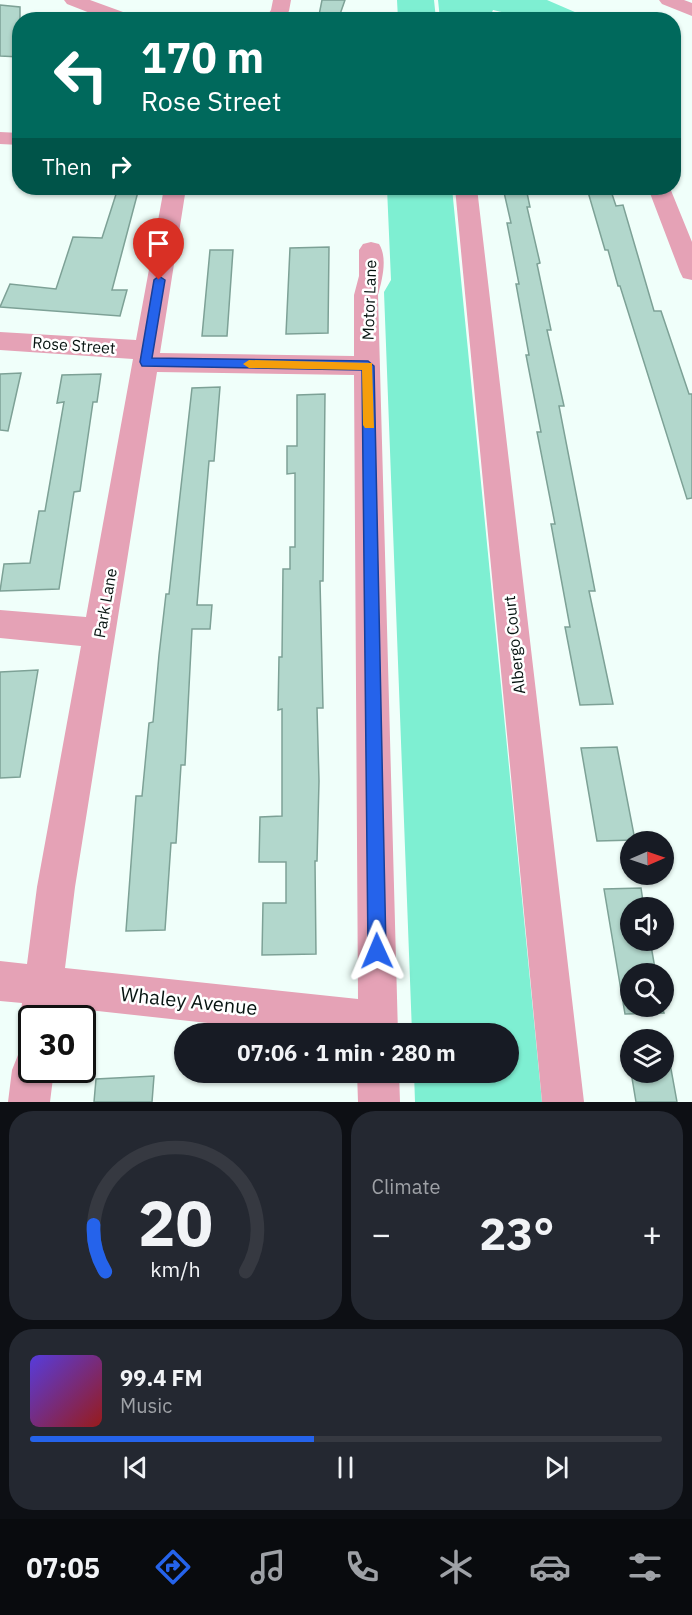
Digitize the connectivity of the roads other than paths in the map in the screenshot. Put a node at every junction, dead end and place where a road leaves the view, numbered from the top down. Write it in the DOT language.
graph roads {
  1 [pos="73,0"];
  2 [pos="668,0"];
  3 [pos="692,10"];
  4 [pos="105,12"];
  5 [pos="174,195"];
  6 [pos="467,195"];
  7 [pos="662,195"];
  8 [pos="370,250"];
  9 [pos="690,261"];
  10 [pos="0,341"];
  11 [pos="147,356"];
  12 [pos="368,366"];
  13 [pos="0,624"];
  14 [pos="100,633"];
  15 [pos="0,981"];
  16 [pos="42,1002"];
  17 [pos="324,1023"];
  18 [pos="378,1023"];
  19 [pos="31,1083"];
  20 [pos="378,1083"];
  21 [pos="29,1102"];
  22 [pos="379,1102"];
  23 [pos="562,1102"];
  1 -- 4 [label="street"];
  2 -- 3 [label="street"];
  5 -- 11 [label="street, Park Lane"];
  6 -- 23 [label="street, Albergo Court"];
  7 -- 9 [label="street"];
  8 -- 12 [label="street, Motor Lane"];
  10 -- 11 [label="street, Rose Street"];
  11 -- 12 [label="street, Rose Street"];
  11 -- 14 [label="street, Park Lane"];
  12 -- 18 [label="street, Motor Lane"];
  13 -- 14 [label="street"];
  14 -- 16 [label="street, Park Lane"];
  15 -- 16 [label="street, Whaley Avenue"];
  16 -- 17 [label="street, Whaley Avenue"];
  19 -- 21 [label="street"];
  20 -- 22 [label="street"];
}
